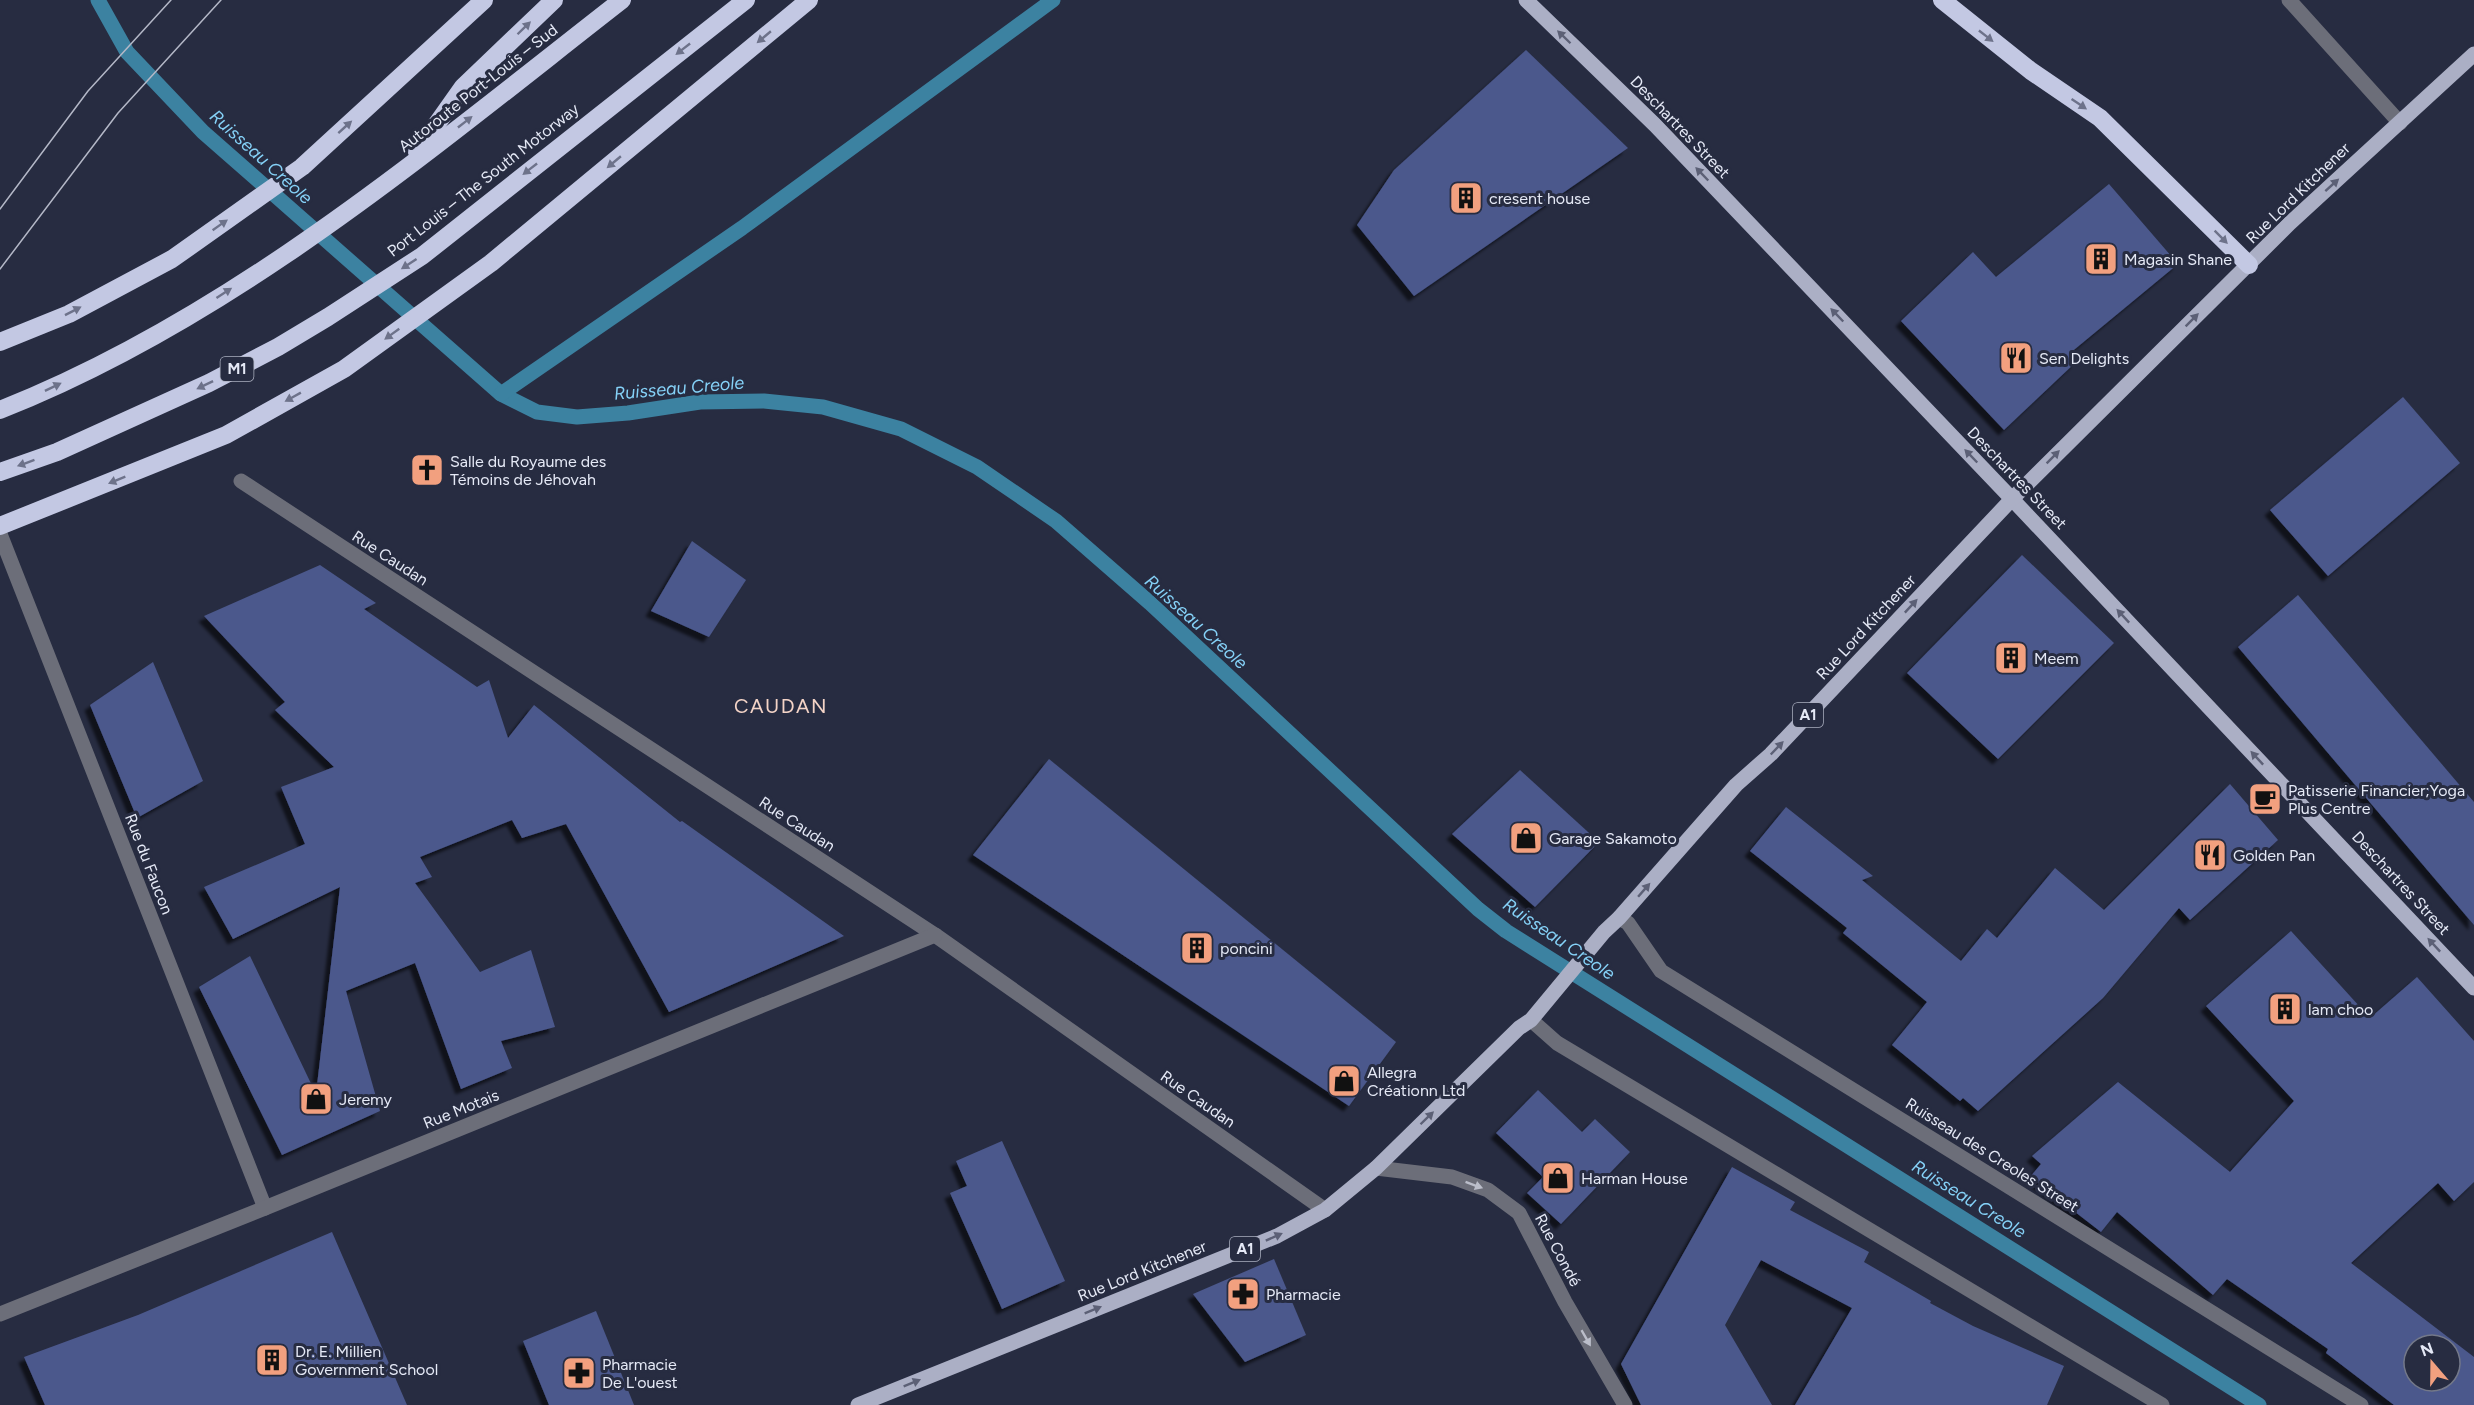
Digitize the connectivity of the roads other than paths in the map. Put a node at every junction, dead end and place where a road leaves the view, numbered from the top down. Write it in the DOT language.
graph roads {
  1 [pos="484,0"];
  2 [pos="554,0"];
  3 [pos="622,0"];
  4 [pos="746,0"];
  5 [pos="809,0"];
  6 [pos="1527,0"];
  7 [pos="1942,0"];
  8 [pos="2289,0"];
  9 [pos="2474,54"];
  10 [pos="2400,123"];
  11 [pos="405,169"];
  12 [pos="2249,265"];
  13 [pos="0,342"];
  14 [pos="0,410"];
  15 [pos="0,472"];
  16 [pos="241,481"];
  17 [pos="2012,499"];
  18 [pos="0,526"];
  19 [pos="0,534"];
  20 [pos="1619,918"];
  21 [pos="935,936"];
  22 [pos="2474,988"];
  23 [pos="1531,1020"];
  24 [pos="1376,1168"];
  25 [pos="265,1208"];
  26 [pos="1325,1210"];
  27 [pos="0,1314"];
  28 [pos="858,1405"];
  29 [pos="1625,1405"];
  30 [pos="2162,1405"];
  31 [pos="2361,1405"];
  13 -- 1 [label="highway, one-way"];
  11 -- 2 [label="highway, one-way"];
  11 -- 3 [label="highway, Autoroute Port-Louis – Sud, one-way"];
  4 -- 15 [label="highway, Port Louis – The South Motorway / M1, one-way"];
  5 -- 18 [label="highway, one-way"];
  17 -- 6 [label="main road, Deschartres Street, one-way"];
  7 -- 12 [label="highway, one-way"];
  8 -- 10 [label="street"];
  9 -- 10 [label="main road, Rue Lord Kitchener / A1"];
  12 -- 10 [label="main road, Rue Lord Kitchener / A1, one-way"];
  14 -- 11 [label="highway, Autoroute Port-Louis – Sud, one-way"];
  17 -- 12 [label="main road, Rue Lord Kitchener / A1, one-way"];
  16 -- 21 [label="street, Rue Caudan"];
  20 -- 17 [label="main road, Rue Lord Kitchener / A1, one-way"];
  22 -- 17 [label="main road, Deschartres Street, one-way"];
  19 -- 25 [label="street, Rue du Faucon"];
  20 -- 23 [label="main road, Rue Lord Kitchener / A1"];
  20 -- 31 [label="street, Ruisseau des Creoles Street"];
  21 -- 25 [label="street, Rue Motais"];
  21 -- 26 [label="street, Rue Caudan"];
  24 -- 23 [label="main road, Rue Lord Kitchener / A1, one-way"];
  23 -- 30 [label="street"];
  24 -- 26 [label="main road, Rue Lord Kitchener / A1"];
  24 -- 29 [label="street, Rue Condé, one-way"];
  25 -- 27 [label="street, Rue Motais"];
  28 -- 26 [label="main road, Rue Lord Kitchener / A1, one-way"];
}
